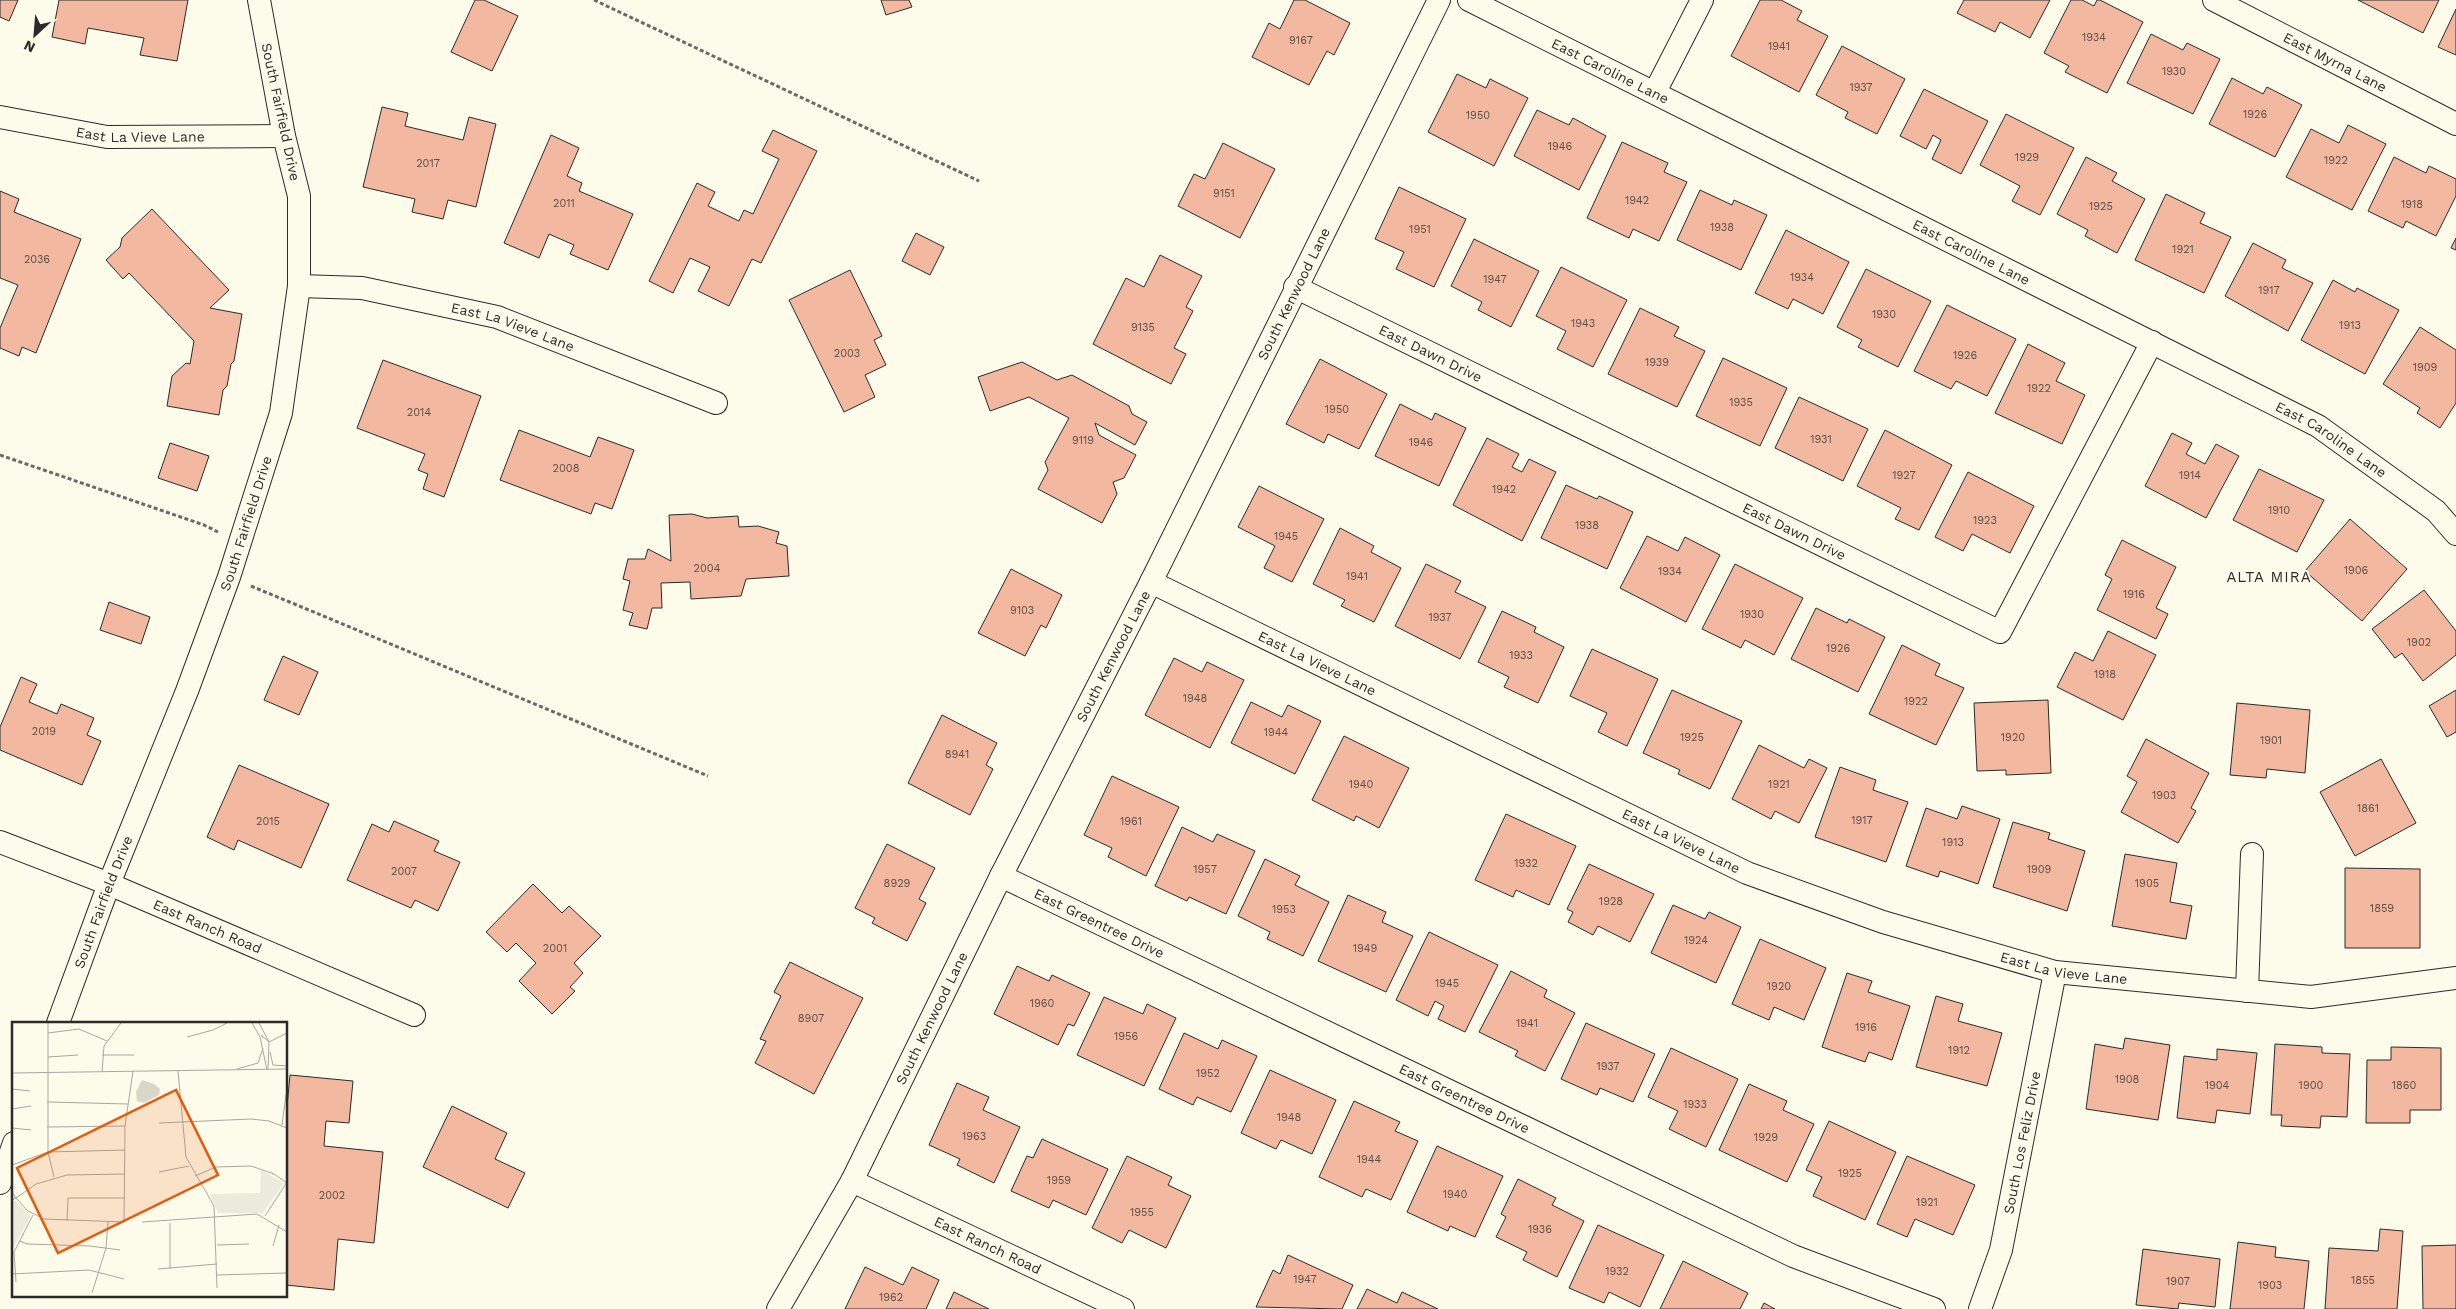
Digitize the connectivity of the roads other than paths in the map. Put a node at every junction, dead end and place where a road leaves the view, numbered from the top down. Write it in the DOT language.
graph roads {
  1 [pos="259,0"];
  2 [pos="1439,0"];
  3 [pos="1469,0"];
  4 [pos="1702,0"];
  5 [pos="2214,0"];
  6 [pos="1655,92"];
  7 [pos="0,117"];
  8 [pos="2456,124"];
  9 [pos="284,136"];
  10 [pos="299,286"];
  11 [pos="1295,287"];
  12 [pos="2152,342"];
  13 [pos="716,404"];
  14 [pos="2456,534"];
  15 [pos="1151,582"];
  16 [pos="0,842"];
  17 [pos="2252,854"];
  18 [pos="1001,876"];
  19 [pos="109,884"];
  20 [pos="2055,972"];
  21 [pos="2456,978"];
  22 [pos="2248,991"];
  23 [pos="414,1015"];
  24 [pos="58,1022"];
  25 [pos="12,1149"];
  26 [pos="852,1181"];
  27 [pos="0,1184"];
  28 [pos="778,1309"];
  29 [pos="1123,1309"];
  30 [pos="1934,1309"];
  31 [pos="1980,1309"];
  1 -- 9 [label="street, South Fairfield Drive"];
  2 -- 11 [label="street, South Kenwood Lane"];
  3 -- 6 [label="street, East Caroline Lane"];
  4 -- 6 [label="street"];
  5 -- 8 [label="street, East Myrna Lane"];
  6 -- 12 [label="street, East Caroline Lane"];
  7 -- 9 [label="street, East La Vieve Lane"];
  9 -- 10 [label="street, South Fairfield Drive"];
  10 -- 13 [label="street, East La Vieve Lane"];
  10 -- 19 [label="street, South Fairfield Drive"];
  11 -- 12 [label="street, East Dawn Drive"];
  11 -- 15 [label="street, South Kenwood Lane"];
  12 -- 14 [label="street, East Caroline Lane"];
  15 -- 18 [label="street, South Kenwood Lane"];
  15 -- 20 [label="street, East La Vieve Lane"];
  16 -- 19 [label="street, East Ranch Road"];
  17 -- 22 [label="street"];
  18 -- 26 [label="street, South Kenwood Lane"];
  18 -- 30 [label="street, East Greentree Drive"];
  19 -- 23 [label="street, East Ranch Road"];
  19 -- 24 [label="street, South Fairfield Drive"];
  20 -- 22 [label="street, East La Vieve Lane"];
  20 -- 31 [label="street, South Los Feliz Drive"];
  21 -- 22 [label="street, East La Vieve Lane"];
  25 -- 27 [label="street"];
  26 -- 28 [label="street, South Kenwood Lane"];
  26 -- 29 [label="street, East Ranch Road"];
}
